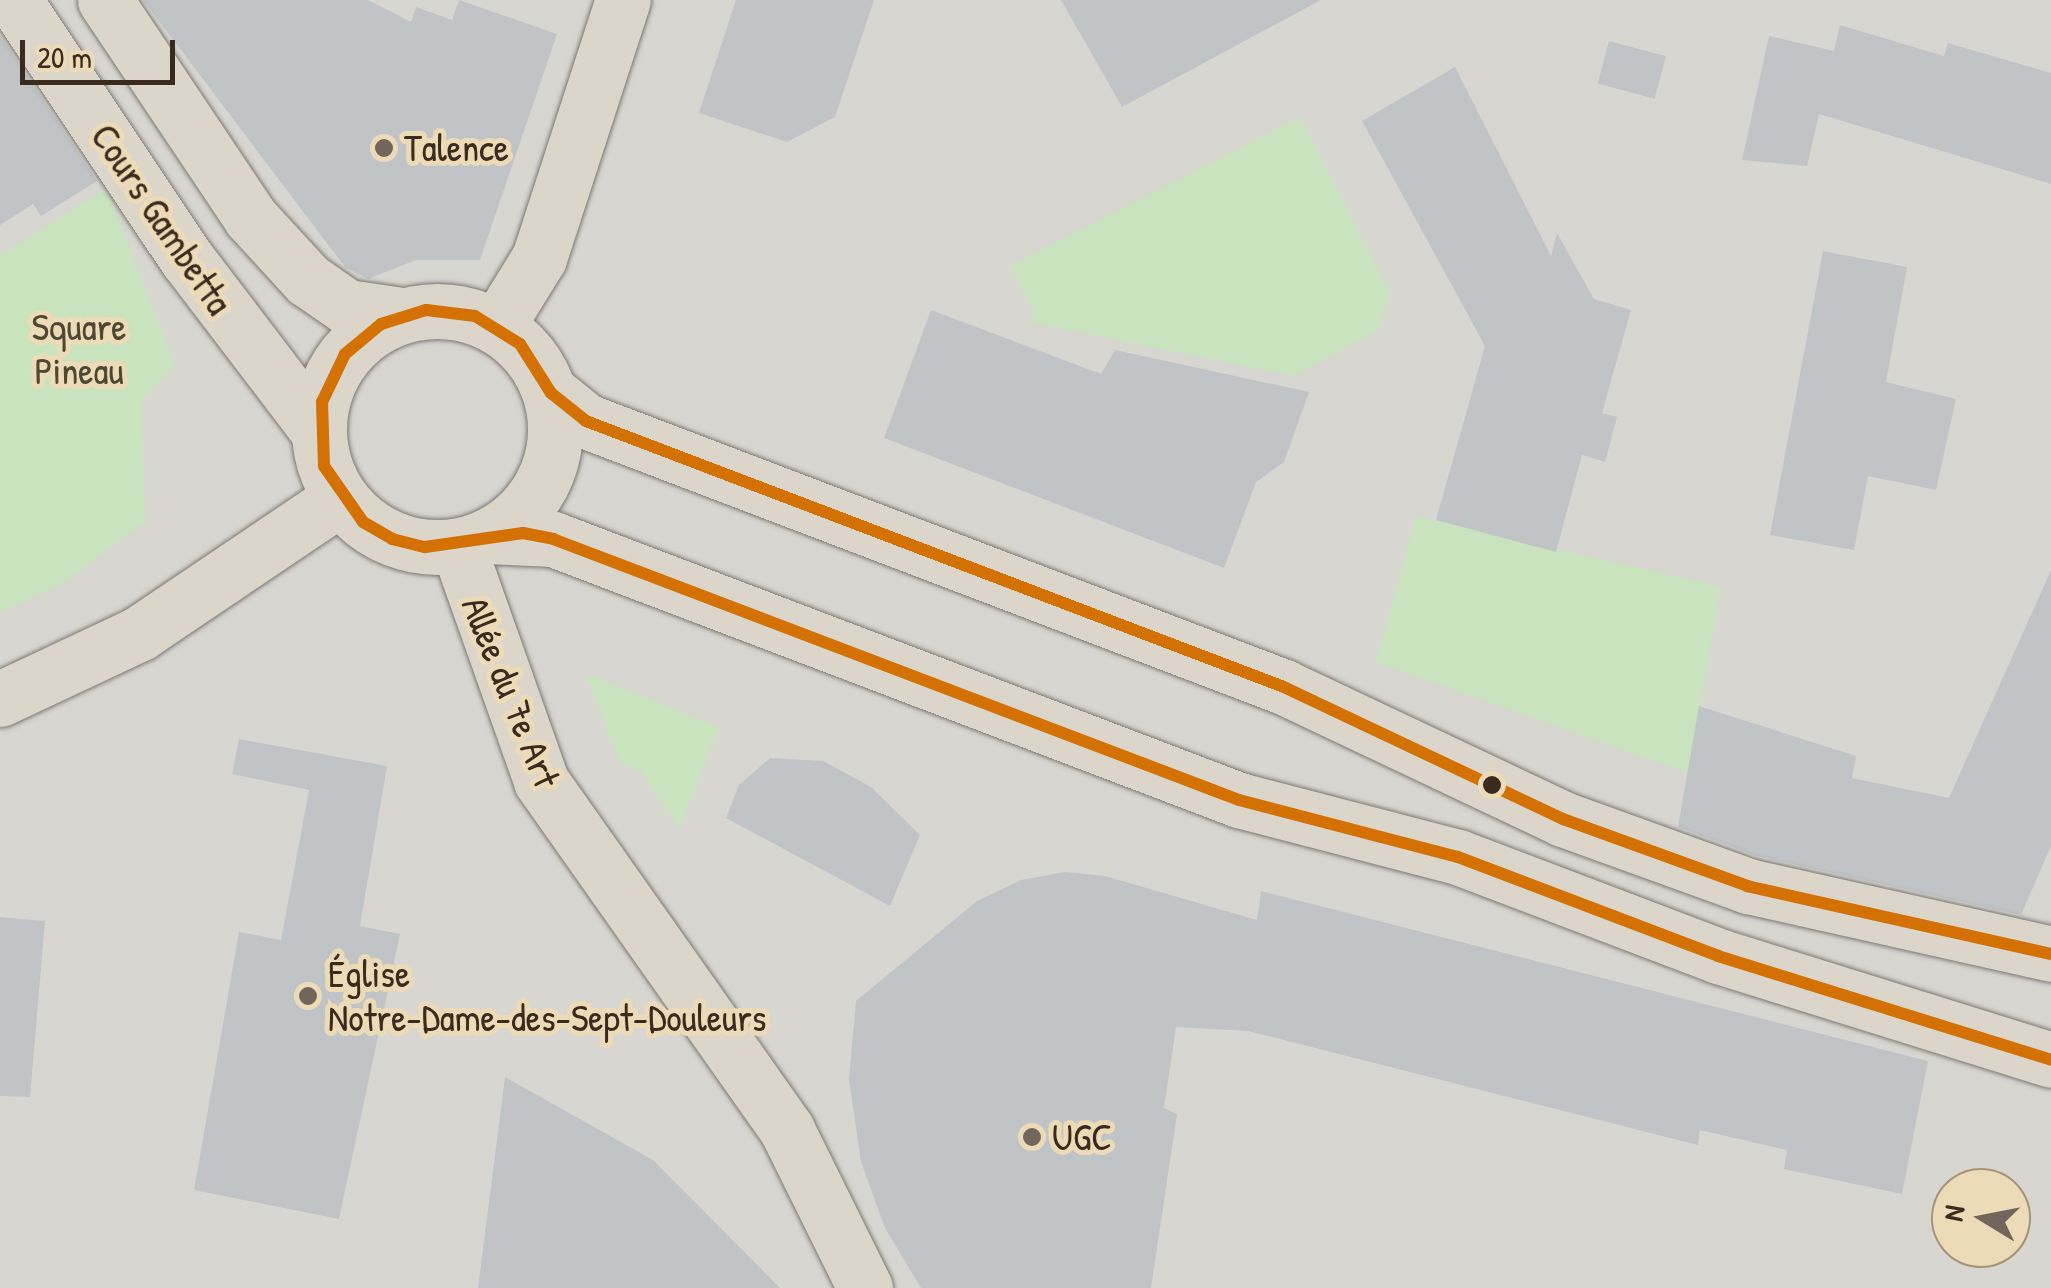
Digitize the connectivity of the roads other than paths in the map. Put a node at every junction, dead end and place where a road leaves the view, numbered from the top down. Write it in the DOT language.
graph roads {
  1 [pos="14,0"];
  2 [pos="105,0"];
  3 [pos="624,0"];
  4 [pos="401,315"];
  5 [pos="497,326"];
  6 [pos="550,393"];
  7 [pos="318,431"];
  8 [pos="340,498"];
  9 [pos="473,541"];
  10 [pos="0,700"];
  11 [pos="2051,954"];
  12 [pos="2051,1060"];
  13 [pos="866,1288"];
  1 -- 7 [label="main road, Cours Gambetta"];
  2 -- 4 [label="main road, Cours Gambetta"];
  3 -- 5 [label="main road"];
  4 -- 5 [label="main road"];
  4 -- 7 [label="main road"];
  5 -- 6 [label="main road"];
  6 -- 9 [label="main road"];
  6 -- 11 [label="main road"];
  7 -- 8 [label="main road"];
  8 -- 9 [label="main road"];
  8 -- 10 [label="main road"];
  9 -- 12 [label="main road"];
  9 -- 13 [label="main road, Allée du 7e Art"];
}
